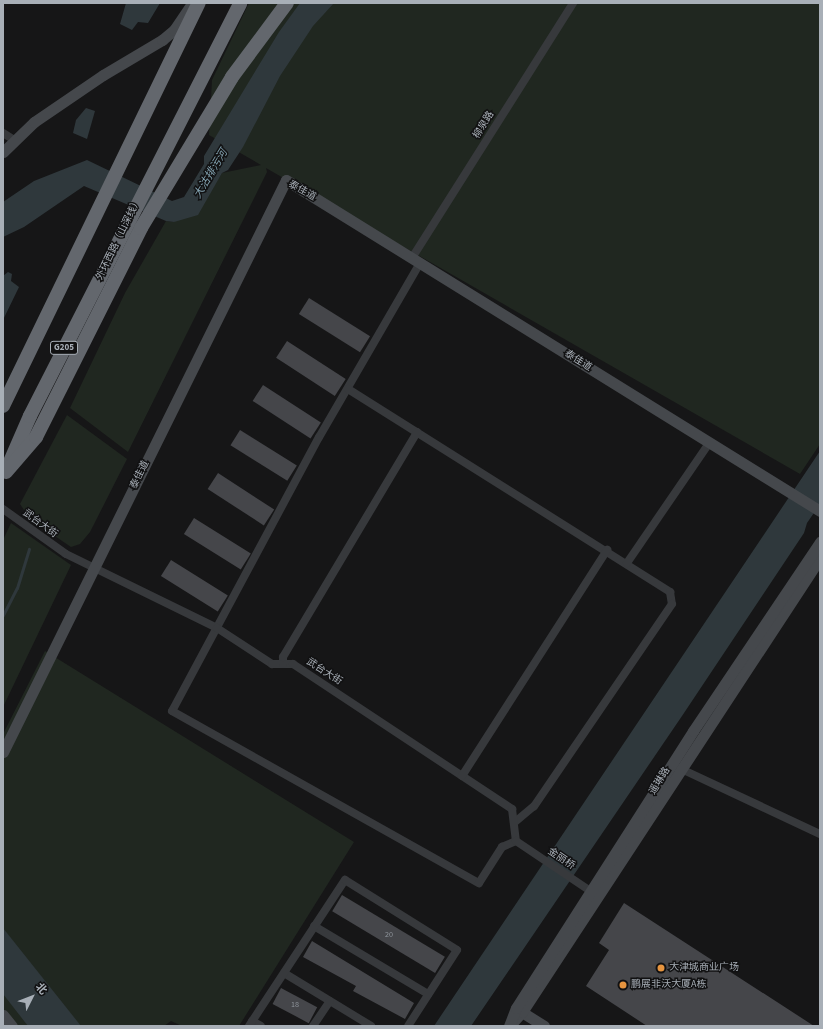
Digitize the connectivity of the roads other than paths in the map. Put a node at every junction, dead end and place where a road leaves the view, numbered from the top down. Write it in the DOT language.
graph roads {
  1 [pos="192,3"];
  2 [pos="199,3"];
  3 [pos="240,3"];
  4 [pos="287,3"];
  5 [pos="573,3"];
  6 [pos="3,133"];
  7 [pos="14,140"];
  8 [pos="3,152"];
  9 [pos="416,260"];
  10 [pos="348,389"];
  11 [pos="3,406"];
  12 [pos="417,432"];
  13 [pos="710,442"];
  14 [pos="5,475"];
  15 [pos="3,509"];
  16 [pos="820,511"];
  17 [pos="820,542"];
  18 [pos="607,550"];
  19 [pos="820,558"];
  20 [pos="627,563"];
  21 [pos="94,568"];
  22 [pos="217,628"];
  23 [pos="283,664"];
  24 [pos="3,752"];
  25 [pos="676,766"];
  26 [pos="462,776"];
  27 [pos="514,823"];
  28 [pos="820,834"];
  29 [pos="516,841"];
  30 [pos="594,893"];
  31 [pos="314,926"];
  32 [pos="284,973"];
  33 [pos="428,994"];
  34 [pos="330,1001"];
  35 [pos="519,1010"];
  36 [pos="3,1015"];
  37 [pos="250,1023"];
  38 [pos="12,1026"];
  39 [pos="261,1026"];
  40 [pos="313,1026"];
  41 [pos="371,1026"];
  42 [pos="408,1026"];
  43 [pos="509,1026"];
  44 [pos="544,1026"];
  1 -- 7 [label="street"];
  2 -- 11 [label="highway, G205"];
  3 -- 14 [label="highway, 外环西路（山深线） / G205"];
  4 -- 14 [label="highway"];
  5 -- 9 [label="street, 柳泉路"];
  6 -- 7 [label="street"];
  7 -- 8 [label="street"];
  9 -- 10 [label="street, 柳泉路"];
  9 -- 13 [label="street, 泰佳道"];
  9 -- 21 [label="street, 泰佳道"];
  10 -- 12 [label="street"];
  10 -- 22 [label="street, 柳泉路"];
  12 -- 18 [label="street"];
  12 -- 23 [label="street"];
  13 -- 16 [label="street, 泰佳道"];
  13 -- 20 [label="street"];
  15 -- 21 [label="street, 武台大街"];
  17 -- 25 [label="street, 遥琳路"];
  18 -- 20 [label="street"];
  18 -- 26 [label="street"];
  19 -- 25 [label="street, 遥琳路"];
  20 -- 27 [label="street"];
  21 -- 22 [label="street, 武台大街"];
  21 -- 24 [label="street, 泰佳道"];
  22 -- 23 [label="street, 武台大街"];
  22 -- 29 [label="street, 柳泉路"];
  23 -- 26 [label="street, 武台大街"];
  25 -- 28 [label="street"];
  25 -- 30 [label="street, 遥琳路"];
  26 -- 27 [label="street, 武台大街"];
  27 -- 29 [label="street, 武台大街"];
  29 -- 30 [label="street, 金丽桥"];
  30 -- 35 [label="street, 遥琳路"];
  31 -- 32 [label="street"];
  31 -- 33 [label="street"];
  31 -- 33 [label="street"];
  32 -- 34 [label="street"];
  32 -- 37 [label="street"];
  33 -- 42 [label="street"];
  34 -- 40 [label="street"];
  34 -- 41 [label="street"];
  35 -- 43 [label="street, 遥琳路"];
  35 -- 44 [label="street"];
  36 -- 38 [label="street"];
  37 -- 39 [label="street"];
}
